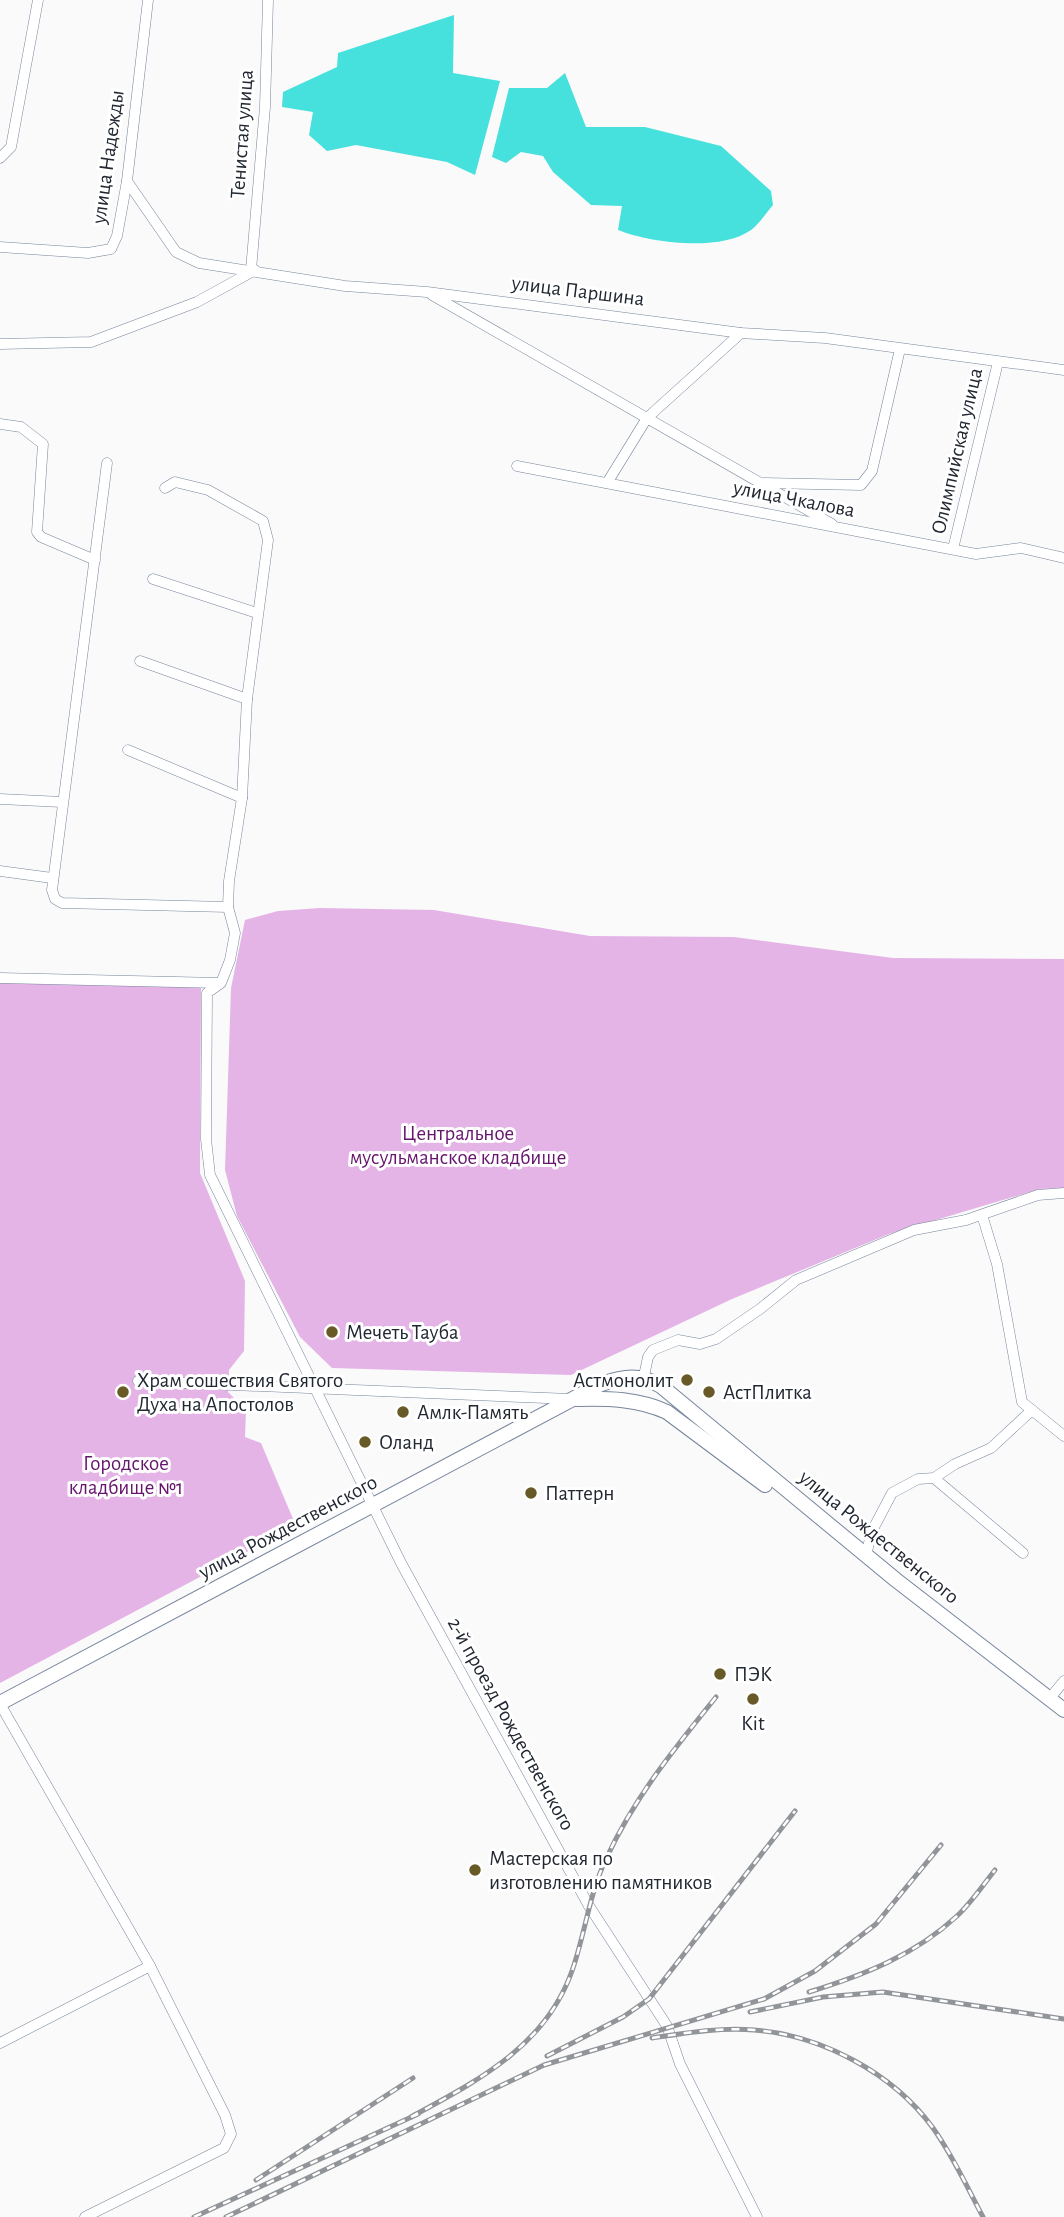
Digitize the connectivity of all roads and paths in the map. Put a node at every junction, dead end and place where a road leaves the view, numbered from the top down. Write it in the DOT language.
graph roads {
  1 [pos="38,0"];
  2 [pos="148,0"];
  3 [pos="268,0"];
  4 [pos="0,158"];
  5 [pos="127,181"];
  6 [pos="0,247"];
  7 [pos="253,270"];
  8 [pos="427,292"];
  9 [pos="741,333"];
  10 [pos="0,344"];
  11 [pos="900,349"];
  12 [pos="998,362"];
  13 [pos="1064,370"];
  14 [pos="647,418"];
  15 [pos="0,424"];
  16 [pos="107,463"];
  17 [pos="517,466"];
  18 [pos="607,483"];
  19 [pos="761,483"];
  20 [pos="165,488"];
  21 [pos="838,527"];
  22 [pos="953,549"];
  23 [pos="1064,558"];
  24 [pos="95,560"];
  25 [pos="153,579"];
  26 [pos="257,613"];
  27 [pos="141,661"];
  28 [pos="247,699"];
  29 [pos="128,750"];
  30 [pos="242,798"];
  31 [pos="0,799"];
  32 [pos="62,802"];
  33 [pos="0,871"];
  34 [pos="52,878"];
  35 [pos="228,907"];
  36 [pos="0,978"];
  37 [pos="220,983"];
  38 [pos="1064,1192"];
  39 [pos="982,1215"];
  40 [pos="644,1376"];
  41 [pos="138,1381"];
  42 [pos="661,1386"];
  43 [pos="315,1387"];
  44 [pos="576,1399"];
  45 [pos="647,1404"];
  46 [pos="1032,1410"];
  47 [pos="1064,1436"];
  48 [pos="934,1478"];
  49 [pos="373,1505"];
  50 [pos="1023,1553"];
  51 [pos="866,1555"];
  52 [pos="896,1580"];
  53 [pos="1064,1681"];
  54 [pos="1050,1698"];
  55 [pos="0,1704"];
  56 [pos="1064,1710"];
  57 [pos="149,1966"];
  58 [pos="0,2043"];
  59 [pos="85,2217"];
  60 [pos="757,2217"];
  1 -- 4 [label="street"];
  2 -- 5 [label="street, улица Надежды"];
  3 -- 7 [label="street, Тенистая улица"];
  5 -- 6 [label="street, улица Надежды"];
  5 -- 7 [label="street, улица Паршина"];
  7 -- 8 [label="street, улица Паршина"];
  7 -- 10 [label="street"];
  8 -- 9 [label="street, улица Паршина"];
  8 -- 14 [label="street"];
  9 -- 11 [label="street, улица Паршина"];
  9 -- 14 [label="street"];
  11 -- 12 [label="street, улица Паршина"];
  11 -- 19 [label="street"];
  12 -- 13 [label="street, улица Паршина"];
  12 -- 22 [label="street, Олимпийская улица"];
  14 -- 18 [label="street"];
  14 -- 19 [label="street"];
  15 -- 24 [label="street"];
  16 -- 24 [label="street"];
  17 -- 18 [label="street, улица Чкалова"];
  18 -- 21 [label="street, улица Чкалова"];
  19 -- 21 [label="street"];
  20 -- 26 [label="street"];
  21 -- 22 [label="street, улица Чкалова"];
  22 -- 23 [label="street, улица Чкалова"];
  24 -- 32 [label="street"];
  25 -- 26 [label="street"];
  26 -- 28 [label="street"];
  27 -- 28 [label="street"];
  28 -- 30 [label="street"];
  29 -- 30 [label="street"];
  30 -- 35 [label="street"];
  31 -- 32 [label="street"];
  32 -- 34 [label="street"];
  33 -- 34 [label="street"];
  34 -- 35 [label="street"];
  35 -- 37 [label="street"];
  36 -- 37 [label="street"];
  37 -- 43 [label="street, 2-й проезд Рождественского"];
  38 -- 39 [label="street"];
  39 -- 40 [label="street"];
  39 -- 46 [label="street"];
  40 -- 42 [label="main road, улица Рождественского"];
  40 -- 44 [label="main road, улица Рождественского"];
  40 -- 45 [label="main road"];
  41 -- 43 [label="street"];
  42 -- 45 [label="main road"];
  42 -- 51 [label="main road, улица Рождественского"];
  43 -- 44 [label="street"];
  43 -- 49 [label="street, 2-й проезд Рождественского"];
  44 -- 45 [label="main road"];
  44 -- 49 [label="main road, улица Рождественского"];
  45 -- 52 [label="main road"];
  46 -- 47 [label="street"];
  46 -- 48 [label="street"];
  48 -- 50 [label="street"];
  48 -- 51 [label="street"];
  49 -- 55 [label="main road, улица Рождественского"];
  49 -- 60 [label="street, 2-й проезд Рождественского"];
  51 -- 52 [label="main road, улица Рождественского"];
  52 -- 54 [label="main road, улица Рождественского"];
  53 -- 54 [label="street"];
  54 -- 56 [label="main road, улица Рождественского"];
  55 -- 57 [label="street"];
  57 -- 58 [label="street"];
  57 -- 59 [label="street"];
}
